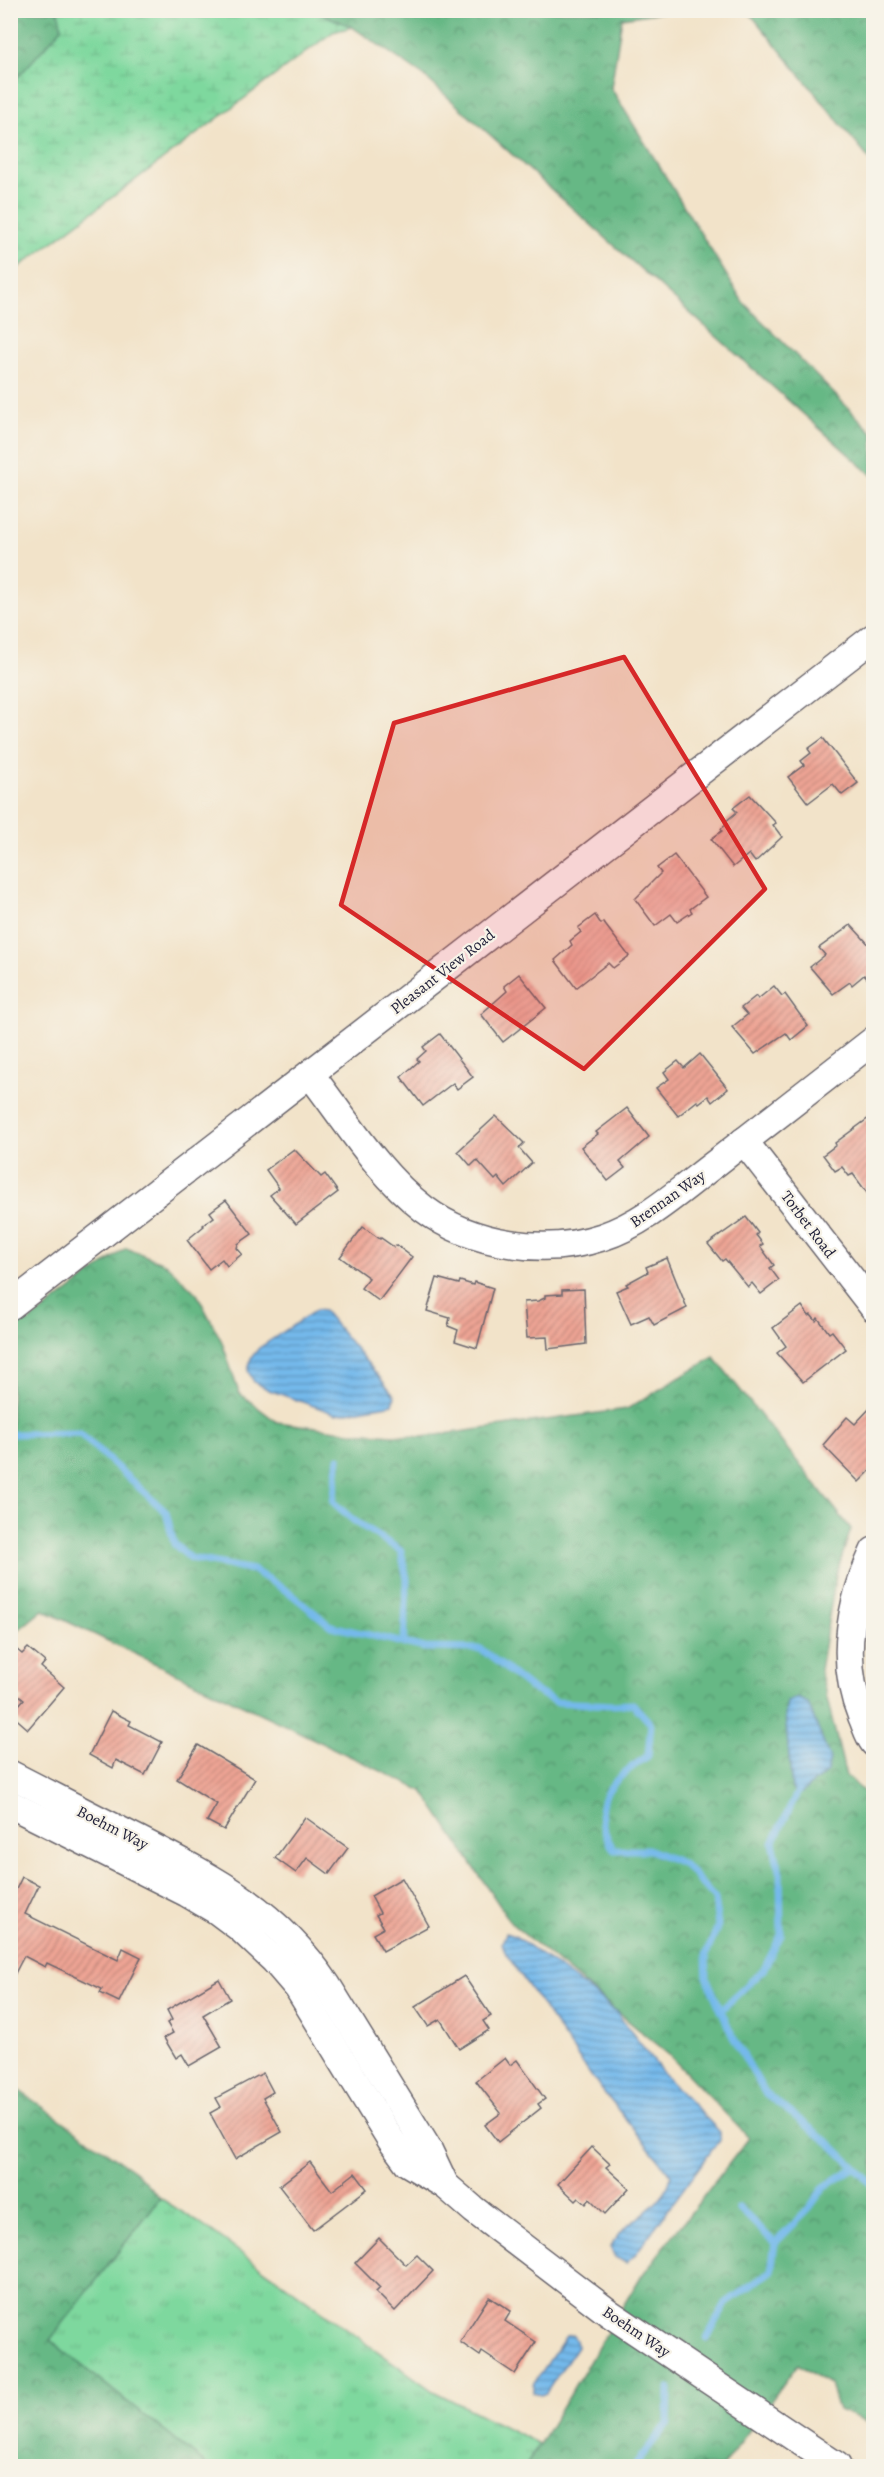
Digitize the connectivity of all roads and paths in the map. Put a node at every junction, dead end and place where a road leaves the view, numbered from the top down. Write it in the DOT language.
graph roads {
  1 [pos="873,637"];
  2 [pos="873,1040"];
  3 [pos="310,1074"];
  4 [pos="744,1141"];
  5 [pos="10,1306"];
  6 [pos="873,1308"];
  7 [pos="873,1551"];
  8 [pos="873,1743"];
  9 [pos="10,1774"];
  10 [pos="10,1804"];
  11 [pos="211,1892"];
  12 [pos="338,2003"];
  13 [pos="318,2021"];
  14 [pos="445,2185"];
  15 [pos="837,2466"];
  1 -- 3 [label="street, Pleasant View Road"];
  2 -- 4 [label="street, Brennan Way"];
  3 -- 4 [label="street, Brennan Way"];
  3 -- 5 [label="street, Pleasant View Road"];
  4 -- 6 [label="street, Torbet Road"];
  7 -- 8 [label="street"];
  9 -- 11 [label="street, Boehm Way"];
  10 -- 11 [label="street, Boehm Way"];
  11 -- 12 [label="street, Boehm Way"];
  11 -- 13 [label="street, Boehm Way"];
  12 -- 13 [label="street"];
  12 -- 14 [label="street, Boehm Way"];
  13 -- 14 [label="street, Boehm Way"];
  14 -- 15 [label="street, Boehm Way"];
}
